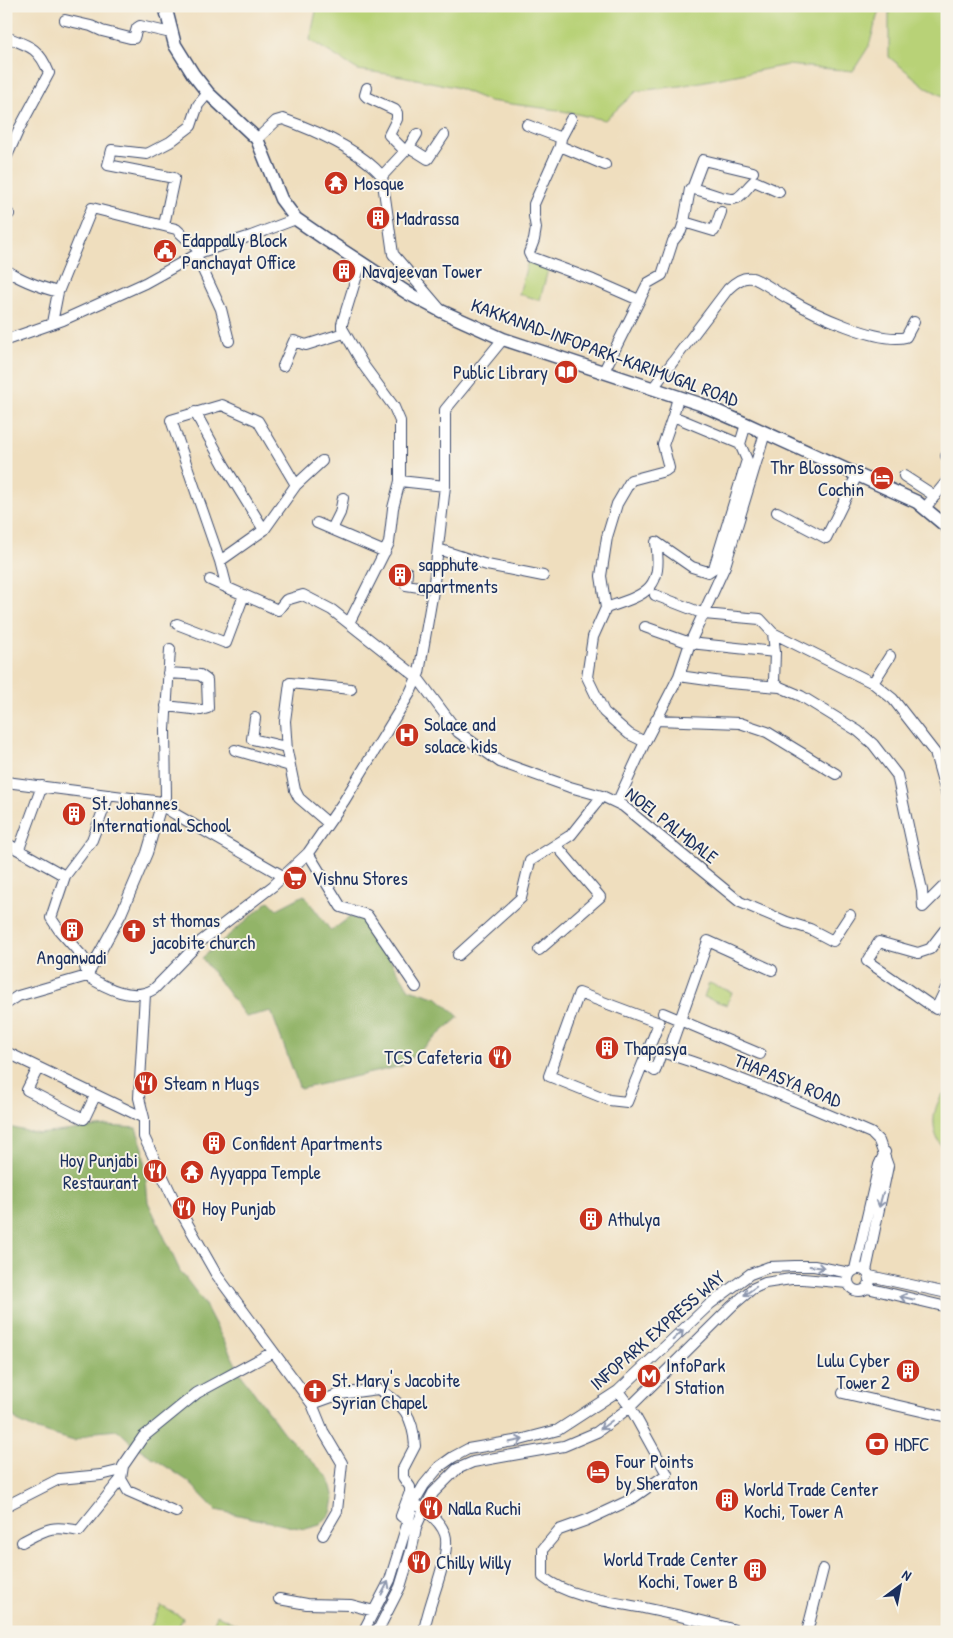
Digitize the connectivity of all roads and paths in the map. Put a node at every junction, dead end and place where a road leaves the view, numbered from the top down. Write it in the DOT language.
graph roads {
  1 [pos="169,9"];
  2 [pos="65,20"];
  3 [pos="171,34"];
  4 [pos="6,37"];
  5 [pos="367,88"];
  6 [pos="208,93"];
  7 [pos="571,120"];
  8 [pos="527,126"];
  9 [pos="417,134"];
  10 [pos="444,135"];
  11 [pos="256,139"];
  12 [pos="561,142"];
  13 [pos="407,149"];
  14 [pos="6,158"];
  15 [pos="604,165"];
  16 [pos="753,172"];
  17 [pos="382,176"];
  18 [pos="692,189"];
  19 [pos="779,192"];
  20 [pos="721,212"];
  21 [pos="296,219"];
  22 [pos="684,222"];
  23 [pos="164,225"];
  24 [pos="199,253"];
  25 [pos="361,262"];
  26 [pos="6,270"];
  27 [pos="58,292"];
  28 [pos="639,300"];
  29 [pos="441,311"];
  30 [pos="914,322"];
  31 [pos="52,323"];
  32 [pos="344,333"];
  33 [pos="502,339"];
  34 [pos="6,340"];
  35 [pos="229,341"];
  36 [pos="283,366"];
  37 [pos="603,373"];
  38 [pos="654,388"];
  39 [pos="678,397"];
  40 [pos="195,412"];
  41 [pos="673,416"];
  42 [pos="746,424"];
  43 [pos="766,433"];
  44 [pos="740,444"];
  45 [pos="322,461"];
  46 [pos="857,476"];
  47 [pos="904,476"];
  48 [pos="400,481"];
  49 [pos="947,481"];
  50 [pos="296,485"];
  51 [pos="445,486"];
  52 [pos="935,496"];
  53 [pos="343,498"];
  54 [pos="925,508"];
  55 [pos="777,512"];
  56 [pos="944,520"];
  57 [pos="317,523"];
  58 [pos="332,529"];
  59 [pos="264,530"];
  60 [pos="438,549"];
  61 [pos="385,552"];
  62 [pos="220,561"];
  63 [pos="407,572"];
  64 [pos="543,576"];
  65 [pos="210,580"];
  66 [pos="226,588"];
  67 [pos="433,589"];
  68 [pos="244,595"];
  69 [pos="655,595"];
  70 [pos="606,608"];
  71 [pos="704,614"];
  72 [pos="177,624"];
  73 [pos="349,624"];
  74 [pos="646,627"];
  75 [pos="773,633"];
  76 [pos="690,643"];
  77 [pos="170,649"];
  78 [pos="775,652"];
  79 [pos="890,656"];
  80 [pos="168,673"];
  81 [pos="679,676"];
  82 [pos="417,678"];
  83 [pos="873,683"];
  84 [pos="780,687"];
  85 [pos="351,689"];
  86 [pos="166,706"];
  87 [pos="255,718"];
  88 [pos="656,720"];
  89 [pos="645,742"];
  90 [pos="286,747"];
  91 [pos="235,750"];
  92 [pos="290,766"];
  93 [pos="836,774"];
  94 [pos="6,782"];
  95 [pos="42,786"];
  96 [pos="109,795"];
  97 [pos="602,796"];
  98 [pos="947,796"];
  99 [pos="162,802"];
  100 [pos="617,803"];
  101 [pos="328,824"];
  102 [pos="6,844"];
  103 [pos="556,844"];
  104 [pos="19,849"];
  105 [pos="308,853"];
  106 [pos="65,876"];
  107 [pos="283,876"];
  108 [pos="947,883"];
  109 [pos="850,915"];
  110 [pos="947,928"];
  111 [pos="539,950"];
  112 [pos="458,955"];
  113 [pos="772,970"];
  114 [pos="87,976"];
  115 [pos="947,986"];
  116 [pos="416,987"];
  117 [pos="145,994"];
  118 [pos="6,1004"];
  119 [pos="663,1013"];
  120 [pos="680,1021"];
  121 [pos="6,1052"];
  122 [pos="668,1054"];
  123 [pos="760,1054"];
  124 [pos="643,1063"];
  125 [pos="38,1068"];
  126 [pos="95,1096"];
  127 [pos="144,1118"];
  128 [pos="858,1274"];
  129 [pos="867,1288"];
  130 [pos="947,1293"];
  131 [pos="947,1307"];
  132 [pos="273,1352"];
  133 [pos="618,1391"];
  134 [pos="843,1393"];
  135 [pos="312,1404"];
  136 [pos="630,1407"];
  137 [pos="947,1416"];
  138 [pos="122,1475"];
  139 [pos="414,1502"];
  140 [pos="6,1506"];
  141 [pos="424,1509"];
  142 [pos="176,1512"];
  143 [pos="412,1524"];
  144 [pos="323,1536"];
  145 [pos="22,1542"];
  146 [pos="823,1569"];
  147 [pos="279,1599"];
  148 [pos="374,1610"];
  149 [pos="363,1632"];
  150 [pos="377,1632"];
  151 [pos="424,1632"];
  152 [pos="741,1632"];
  153 [pos="807,1632"];
  1 -- 3 [label="main road, KAKKANAD-INFOPARK-KARIMUGAL ROAD"];
  2 -- 3 [label="street"];
  3 -- 6 [label="main road, KAKKANAD-INFOPARK-KARIMUGAL ROAD"];
  4 -- 14 [label="street"];
  5 -- 13 [label="street"];
  6 -- 11 [label="main road, KAKKANAD-INFOPARK-KARIMUGAL ROAD"];
  6 -- 23 [label="street"];
  7 -- 12 [label="street"];
  8 -- 12 [label="street"];
  9 -- 13 [label="street"];
  10 -- 13 [label="street"];
  11 -- 17 [label="street"];
  11 -- 21 [label="main road, KAKKANAD-INFOPARK-KARIMUGAL ROAD"];
  12 -- 15 [label="street"];
  12 -- 28 [label="street"];
  13 -- 17 [label="street"];
  16 -- 18 [label="street"];
  17 -- 29 [label="street"];
  18 -- 19 [label="street"];
  18 -- 22 [label="street"];
  20 -- 22 [label="street"];
  21 -- 24 [label="street"];
  21 -- 25 [label="main road, KAKKANAD-INFOPARK-KARIMUGAL ROAD"];
  22 -- 28 [label="street"];
  23 -- 24 [label="street"];
  23 -- 27 [label="street"];
  24 -- 31 [label="street"];
  24 -- 35 [label="street"];
  25 -- 29 [label="main road, KAKKANAD-INFOPARK-KARIMUGAL ROAD"];
  25 -- 32 [label="street"];
  26 -- 27 [label="street"];
  27 -- 31 [label="street"];
  28 -- 37 [label="street"];
  29 -- 33 [label="main road, KAKKANAD-INFOPARK-KARIMUGAL ROAD"];
  30 -- 38 [label="street"];
  31 -- 34 [label="street"];
  32 -- 36 [label="street"];
  32 -- 48 [label="street"];
  33 -- 37 [label="main road, KAKKANAD-INFOPARK-KARIMUGAL ROAD"];
  33 -- 51 [label="street"];
  37 -- 38 [label="main road, KAKKANAD-INFOPARK-KARIMUGAL ROAD"];
  38 -- 39 [label="main road, KAKKANAD-INFOPARK-KARIMUGAL ROAD"];
  39 -- 41 [label="street"];
  39 -- 42 [label="main road, KAKKANAD-INFOPARK-KARIMUGAL ROAD"];
  40 -- 50 [label="street"];
  40 -- 59 [label="street"];
  40 -- 62 [label="street"];
  41 -- 44 [label="street"];
  41 -- 70 [label="street"];
  42 -- 43 [label="main road, KAKKANAD-INFOPARK-KARIMUGAL ROAD"];
  42 -- 44 [label="street"];
  43 -- 46 [label="main road, KAKKANAD-INFOPARK-KARIMUGAL ROAD"];
  43 -- 71 [label="street"];
  44 -- 70 [label="street"];
  45 -- 50 [label="street"];
  46 -- 54 [label="main road, KAKKANAD-INFOPARK-KARIMUGAL ROAD"];
  46 -- 55 [label="street"];
  47 -- 52 [label="street"];
  48 -- 51 [label="street"];
  48 -- 61 [label="street"];
  49 -- 52 [label="street"];
  50 -- 59 [label="street"];
  51 -- 60 [label="street"];
  52 -- 54 [label="street"];
  53 -- 58 [label="street"];
  54 -- 56 [label="main road, KAKKANAD-INFOPARK-KARIMUGAL ROAD"];
  57 -- 58 [label="street"];
  58 -- 61 [label="street"];
  59 -- 62 [label="street"];
  60 -- 64 [label="street"];
  60 -- 67 [label="street"];
  61 -- 73 [label="street"];
  62 -- 66 [label="street"];
  63 -- 67 [label="street"];
  65 -- 66 [label="street"];
  66 -- 68 [label="street"];
  67 -- 82 [label="street"];
  68 -- 72 [label="street"];
  68 -- 73 [label="street, NOEL PALMDALE"];
  69 -- 71 [label="street"];
  70 -- 89 [label="street"];
  71 -- 75 [label="street"];
  71 -- 76 [label="street"];
  73 -- 82 [label="street, NOEL PALMDALE"];
  74 -- 76 [label="street"];
  75 -- 78 [label="street"];
  75 -- 83 [label="street"];
  76 -- 78 [label="street"];
  76 -- 81 [label="street"];
  77 -- 80 [label="street"];
  78 -- 84 [label="street"];
  79 -- 83 [label="street"];
  80 -- 86 [label="street"];
  80 -- 86 [label="street"];
  81 -- 84 [label="street"];
  81 -- 88 [label="street"];
  82 -- 97 [label="street, NOEL PALMDALE"];
  82 -- 101 [label="street"];
  83 -- 98 [label="street"];
  84 -- 108 [label="street"];
  85 -- 90 [label="street"];
  86 -- 99 [label="street"];
  87 -- 90 [label="street"];
  88 -- 89 [label="street"];
  88 -- 93 [label="street"];
  89 -- 100 [label="street"];
  90 -- 92 [label="street"];
  91 -- 92 [label="street"];
  92 -- 101 [label="street"];
  94 -- 95 [label="street"];
  95 -- 96 [label="street"];
  95 -- 104 [label="street"];
  96 -- 99 [label="street"];
  96 -- 106 [label="street"];
  97 -- 100 [label="street, NOEL PALMDALE"];
  97 -- 103 [label="street"];
  99 -- 107 [label="street"];
  99 -- 114 [label="street"];
  100 -- 109 [label="street, NOEL PALMDALE"];
  101 -- 105 [label="street"];
  102 -- 104 [label="street"];
  103 -- 111 [label="street"];
  103 -- 112 [label="street"];
  104 -- 106 [label="street"];
  105 -- 107 [label="street"];
  105 -- 116 [label="street"];
  106 -- 114 [label="street"];
  107 -- 117 [label="street"];
  110 -- 115 [label="street"];
  113 -- 120 [label="street"];
  114 -- 117 [label="street"];
  114 -- 118 [label="street"];
  117 -- 127 [label="street"];
  119 -- 120 [label="street"];
  120 -- 122 [label="street"];
  120 -- 123 [label="street"];
  121 -- 125 [label="street"];
  122 -- 124 [label="street"];
  122 -- 128 [label="street, THAPASYA ROAD"];
  124 -- 124 [label="street"];
  125 -- 126 [label="street"];
  125 -- 126 [label="street"];
  126 -- 127 [label="street"];
  127 -- 132 [label="street"];
  128 -- 129 [label="street, THAPASYA ROAD"];
  128 -- 129 [label="street"];
  128 -- 130 [label="street, INFOPARK EXPRESS WAY"];
  133 -- 128 [label="street, INFOPARK EXPRESS WAY, one-way"];
  128 -- 136 [label="street, INFOPARK EXPRESS WAY, one-way"];
  131 -- 129 [label="street, one-way"];
  132 -- 135 [label="street"];
  132 -- 138 [label="street"];
  133 -- 136 [label="street"];
  139 -- 133 [label="street, INFOPARK EXPRESS WAY, one-way"];
  134 -- 137 [label="street"];
  135 -- 143 [label="street"];
  135 -- 144 [label="street"];
  136 -- 141 [label="street, INFOPARK EXPRESS WAY, one-way"];
  136 -- 152 [label="street"];
  138 -- 140 [label="street"];
  138 -- 142 [label="street"];
  138 -- 145 [label="street"];
  139 -- 141 [label="street"];
  139 -- 143 [label="street, INFOPARK EXPRESS WAY"];
  141 -- 143 [label="street, INFOPARK EXPRESS WAY"];
  141 -- 151 [label="street"];
  148 -- 143 [label="street, INFOPARK EXPRESS WAY, one-way"];
  143 -- 150 [label="street, INFOPARK EXPRESS WAY"];
  146 -- 153 [label="street"];
  147 -- 148 [label="street"];
  148 -- 149 [label="street, INFOPARK EXPRESS WAY"];
}
